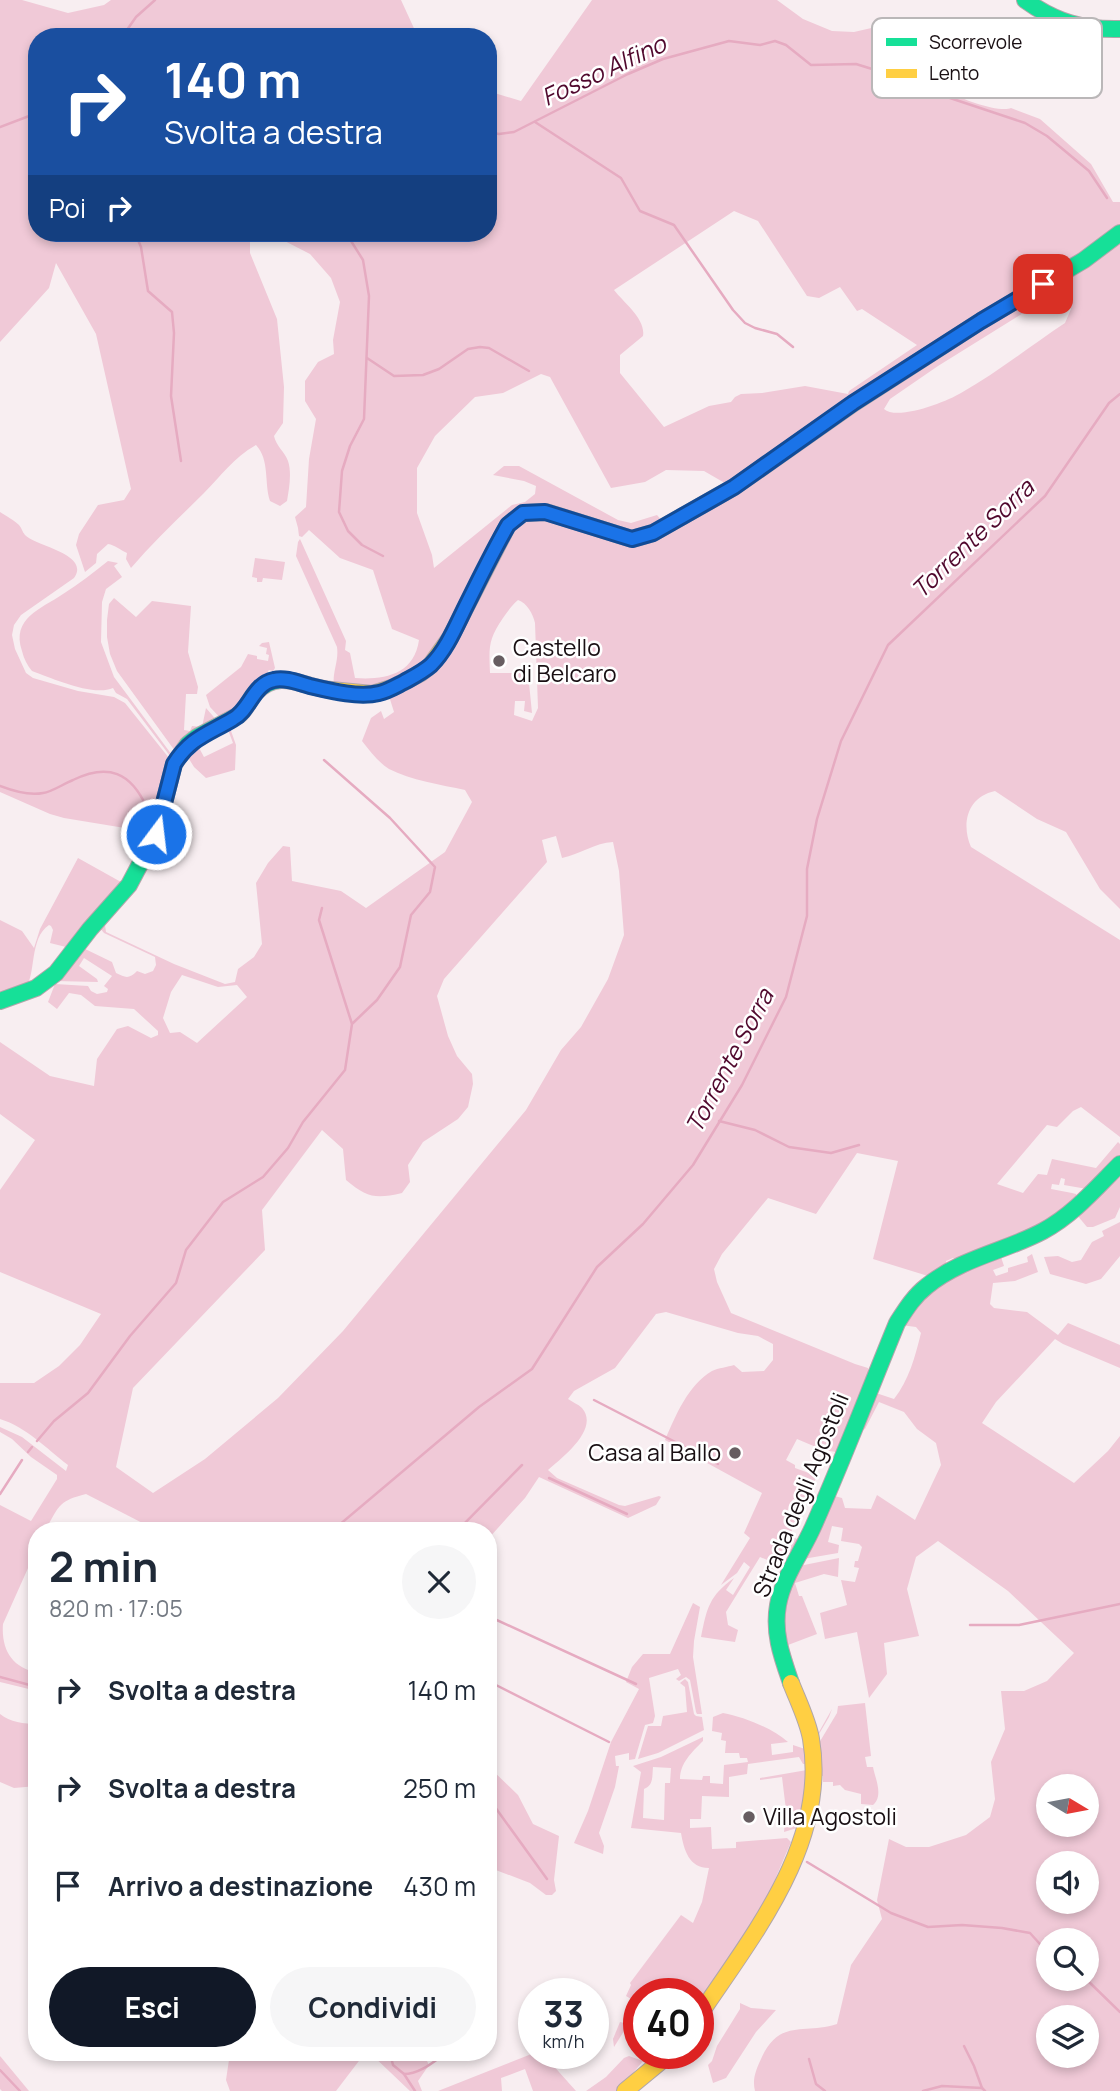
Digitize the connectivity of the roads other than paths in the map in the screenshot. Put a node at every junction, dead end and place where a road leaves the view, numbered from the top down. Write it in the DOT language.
graph roads {
  1 [pos="1025,0"];
  2 [pos="1050,18"];
  3 [pos="1102,29"];
  4 [pos="1120,29"];
  5 [pos="1120,233"];
  6 [pos="0,1001"];
  7 [pos="1120,1164"];
  8 [pos="714,1993"];
  9 [pos="652,2069"];
  10 [pos="625,2091"];
  1 -- 2 [label="street"];
  3 -- 4 [label="street"];
  5 -- 6 [label="street"];
  7 -- 8 [label="street, Strada degli Agostoli"];
  9 -- 10 [label="street"];
}
